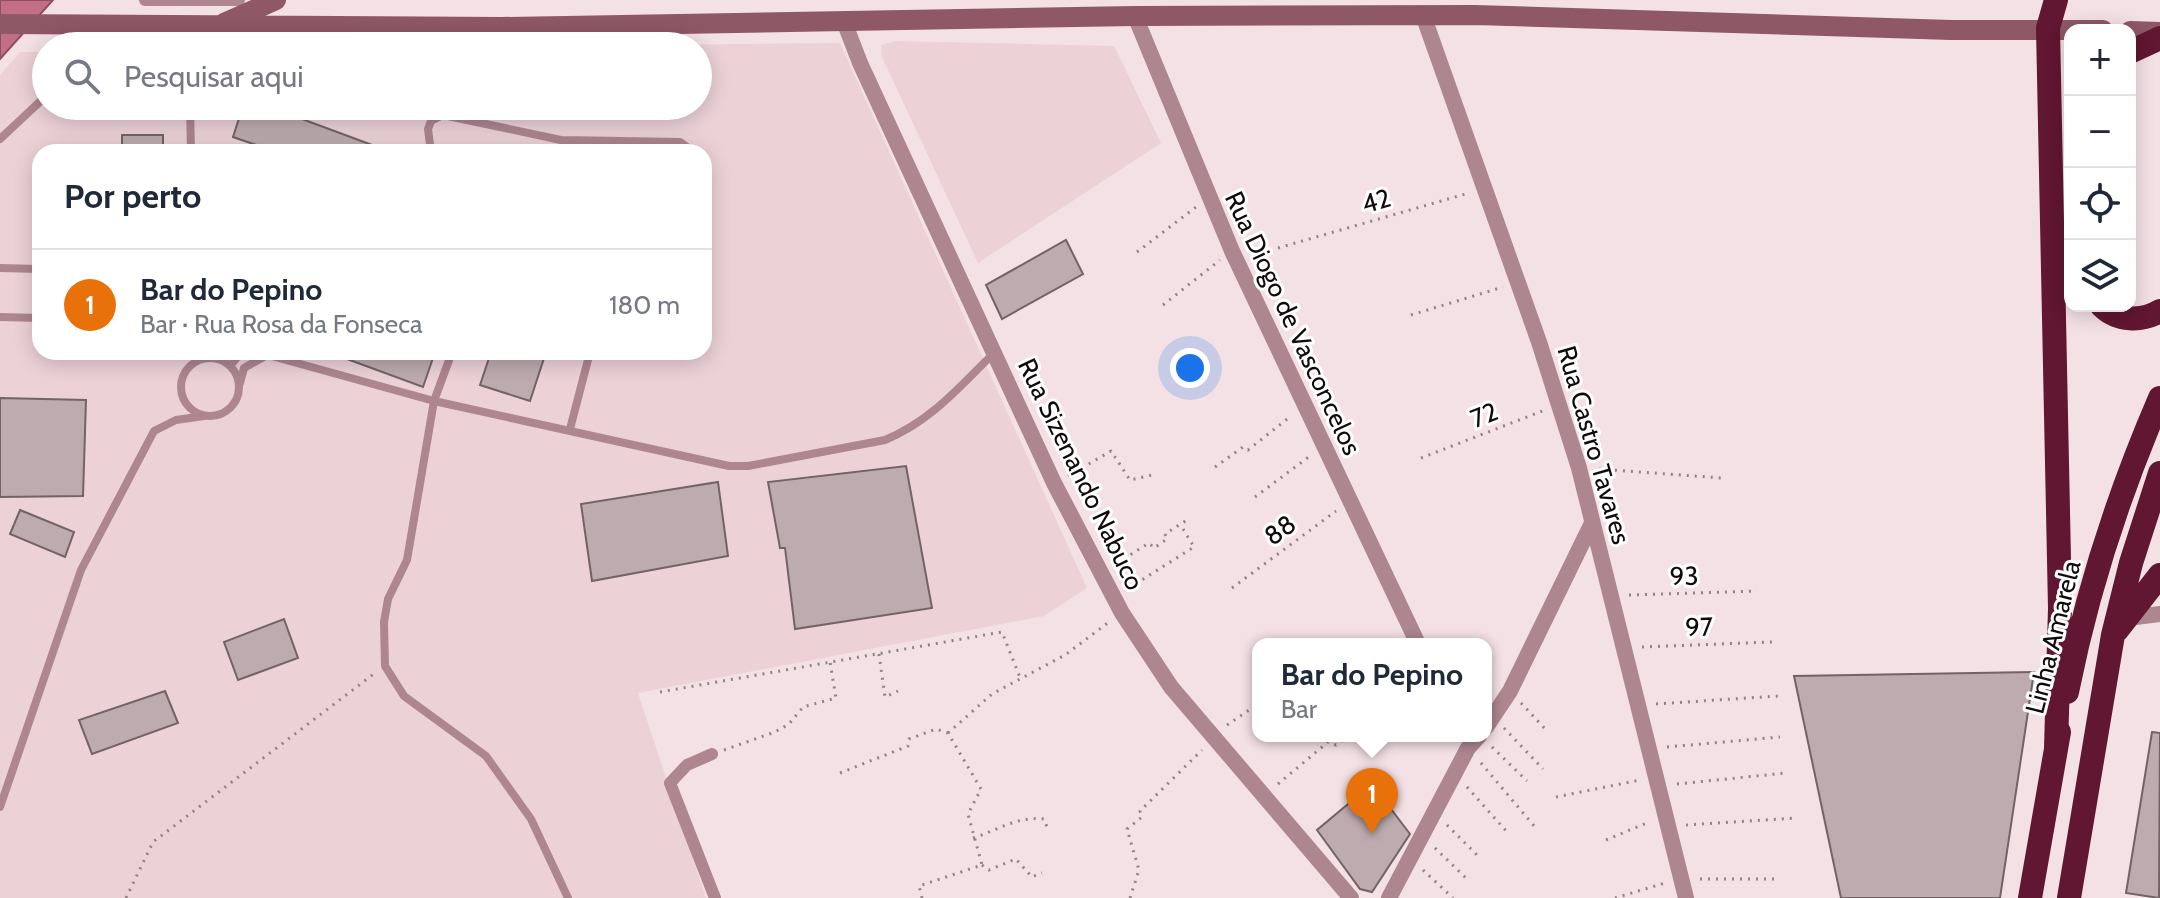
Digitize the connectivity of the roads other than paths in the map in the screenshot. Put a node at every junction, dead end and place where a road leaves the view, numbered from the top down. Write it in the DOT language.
graph roads {
  1 [pos="145,0"];
  2 [pos="239,0"];
  3 [pos="276,0"];
  4 [pos="1441,0"];
  5 [pos="2056,0"];
  6 [pos="1423,15"];
  7 [pos="1135,16"];
  8 [pos="0,24"];
  9 [pos="845,24"];
  10 [pos="217,26"];
  11 [pos="2048,28"];
  12 [pos="2064,29"];
  13 [pos="134,32"];
  14 [pos="203,32"];
  15 [pos="2136,32"];
  16 [pos="2160,35"];
  17 [pos="2136,49"];
  18 [pos="32,109"];
  19 [pos="190,120"];
  20 [pos="433,120"];
  21 [pos="467,120"];
  22 [pos="0,139"];
  23 [pos="191,144"];
  24 [pos="430,144"];
  25 [pos="683,144"];
  26 [pos="0,268"];
  27 [pos="32,269"];
  28 [pos="2160,311"];
  29 [pos="2113,312"];
  30 [pos="0,317"];
  31 [pos="32,318"];
  32 [pos="994,352"];
  33 [pos="196,360"];
  34 [pos="222,360"];
  35 [pos="235,360"];
  36 [pos="259,360"];
  37 [pos="286,360"];
  38 [pos="449,360"];
  39 [pos="588,360"];
  40 [pos="230,366"];
  41 [pos="239,390"];
  42 [pos="2160,398"];
  43 [pos="434,401"];
  44 [pos="204,416"];
  45 [pos="570,429"];
  46 [pos="2160,473"];
  47 [pos="1592,523"];
  48 [pos="2160,575"];
  49 [pos="2160,614"];
  50 [pos="2120,626"];
  51 [pos="1415,638"];
  52 [pos="1492,718"];
  53 [pos="1474,742"];
  54 [pos="2056,748"];
  55 [pos="712,754"];
  56 [pos="0,807"];
  57 [pos="568,898"];
  58 [pos="715,898"];
  59 [pos="1351,898"];
  60 [pos="1389,898"];
  61 [pos="1686,898"];
  62 [pos="2030,898"];
  63 [pos="2069,898"];
  1 -- 2 [label="street"];
  3 -- 10 [label="main road"];
  4 -- 6 [label="main road"];
  5 -- 11 [label="highway"];
  6 -- 7 [label="main road"];
  6 -- 11 [label="main road"];
  6 -- 47 [label="street, Rua Castro Tavares"];
  7 -- 9 [label="main road"];
  7 -- 51 [label="street, Rua Diogo de Vasconcelos"];
  8 -- 13 [label="main road"];
  9 -- 10 [label="main road"];
  9 -- 32 [label="street, Rua Sizenando Nabuco"];
  10 -- 14 [label="main road"];
  11 -- 12 [label="main road"];
  11 -- 54 [label="highway"];
  15 -- 16 [label="main road"];
  16 -- 17 [label="highway"];
  18 -- 22 [label="lane"];
  19 -- 23 [label="lane"];
  20 -- 24 [label="lane"];
  21 -- 25 [label="lane"];
  26 -- 27 [label="lane"];
  28 -- 29 [label="highway"];
  30 -- 31 [label="lane"];
  32 -- 45 [label="lane"];
  32 -- 59 [label="street, Rua Sizenando Nabuco"];
  33 -- 44 [label="lane"];
  34 -- 40 [label="lane"];
  35 -- 40 [label="lane"];
  36 -- 41 [label="lane"];
  37 -- 43 [label="lane"];
  38 -- 43 [label="lane"];
  39 -- 45 [label="lane"];
  40 -- 41 [label="lane"];
  41 -- 44 [label="lane"];
  42 -- 54 [label="highway, Linha Amarela"];
  43 -- 45 [label="lane"];
  43 -- 57 [label="lane"];
  44 -- 56 [label="lane"];
  46 -- 50 [label="highway"];
  47 -- 52 [label="street"];
  47 -- 61 [label="street, Rua Castro Tavares"];
  48 -- 50 [label="highway"];
  49 -- 50 [label="street"];
  50 -- 63 [label="highway"];
  53 -- 60 [label="street"];
  54 -- 62 [label="highway, Linha Amarela"];
  55 -- 58 [label="street"];
}
